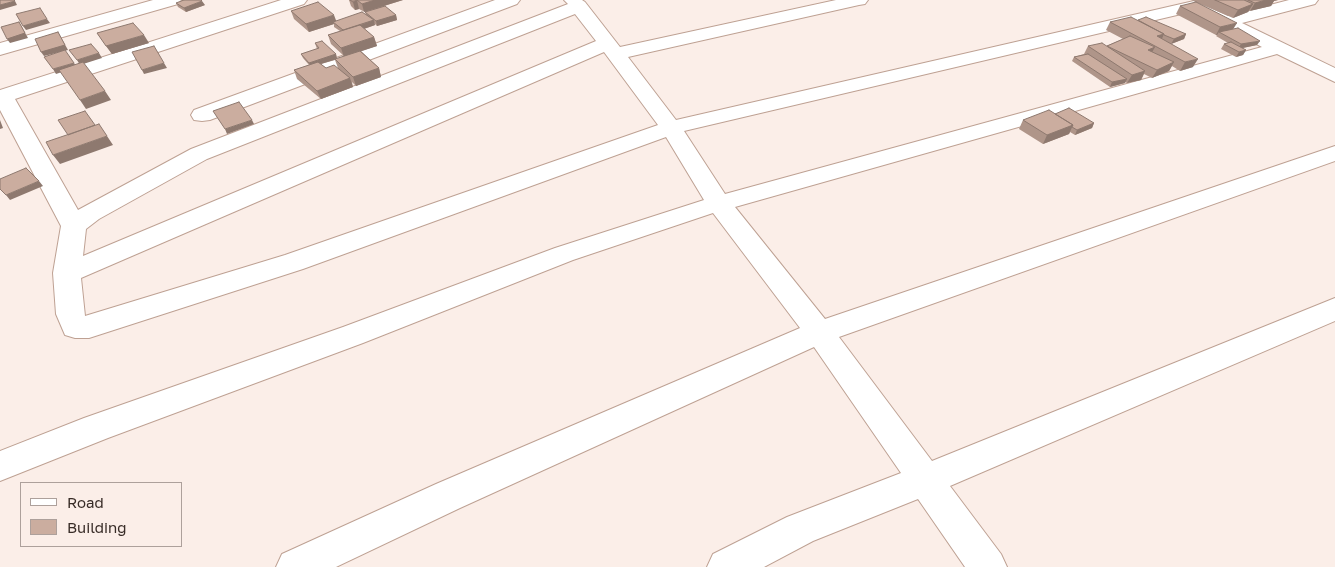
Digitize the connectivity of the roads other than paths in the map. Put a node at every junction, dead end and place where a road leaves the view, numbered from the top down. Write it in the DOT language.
graph roads {
  1 [pos="172,0"];
  2 [pos="298,0"];
  3 [pos="511,0"];
  4 [pos="859,0"];
  5 [pos="1309,0"];
  6 [pos="576,3"];
  7 [pos="1188,3"];
  8 [pos="1226,22"];
  9 [pos="1279,48"];
  10 [pos="0,49"];
  11 [pos="612,49"];
  12 [pos="1335,76"];
  13 [pos="1,94"];
  14 [pos="202,115"];
  15 [pos="671,128"];
  16 [pos="1335,153"];
  17 [pos="718,202"];
  18 [pos="74,226"];
  19 [pos="68,274"];
  20 [pos="1335,309"];
  21 [pos="819,332"];
  22 [pos="0,466"];
  23 [pos="925,480"];
  24 [pos="295,567"];
  25 [pos="726,567"];
  26 [pos="988,567"];
  1 -- 10 [label="street"];
  2 -- 13 [label="street"];
  3 -- 14 [label="street"];
  4 -- 11 [label="street"];
  5 -- 8 [label="street"];
  6 -- 11 [label="street"];
  6 -- 18 [label="street"];
  7 -- 8 [label="street"];
  7 -- 15 [label="street"];
  8 -- 9 [label="street"];
  9 -- 12 [label="street"];
  9 -- 17 [label="street"];
  11 -- 15 [label="street"];
  11 -- 19 [label="street"];
  13 -- 18 [label="street"];
  15 -- 17 [label="street"];
  15 -- 19 [label="street"];
  16 -- 21 [label="street"];
  17 -- 21 [label="street"];
  17 -- 22 [label="street"];
  18 -- 19 [label="street"];
  20 -- 23 [label="street"];
  21 -- 23 [label="street"];
  21 -- 24 [label="street"];
  23 -- 25 [label="street"];
  23 -- 26 [label="street"];
}
